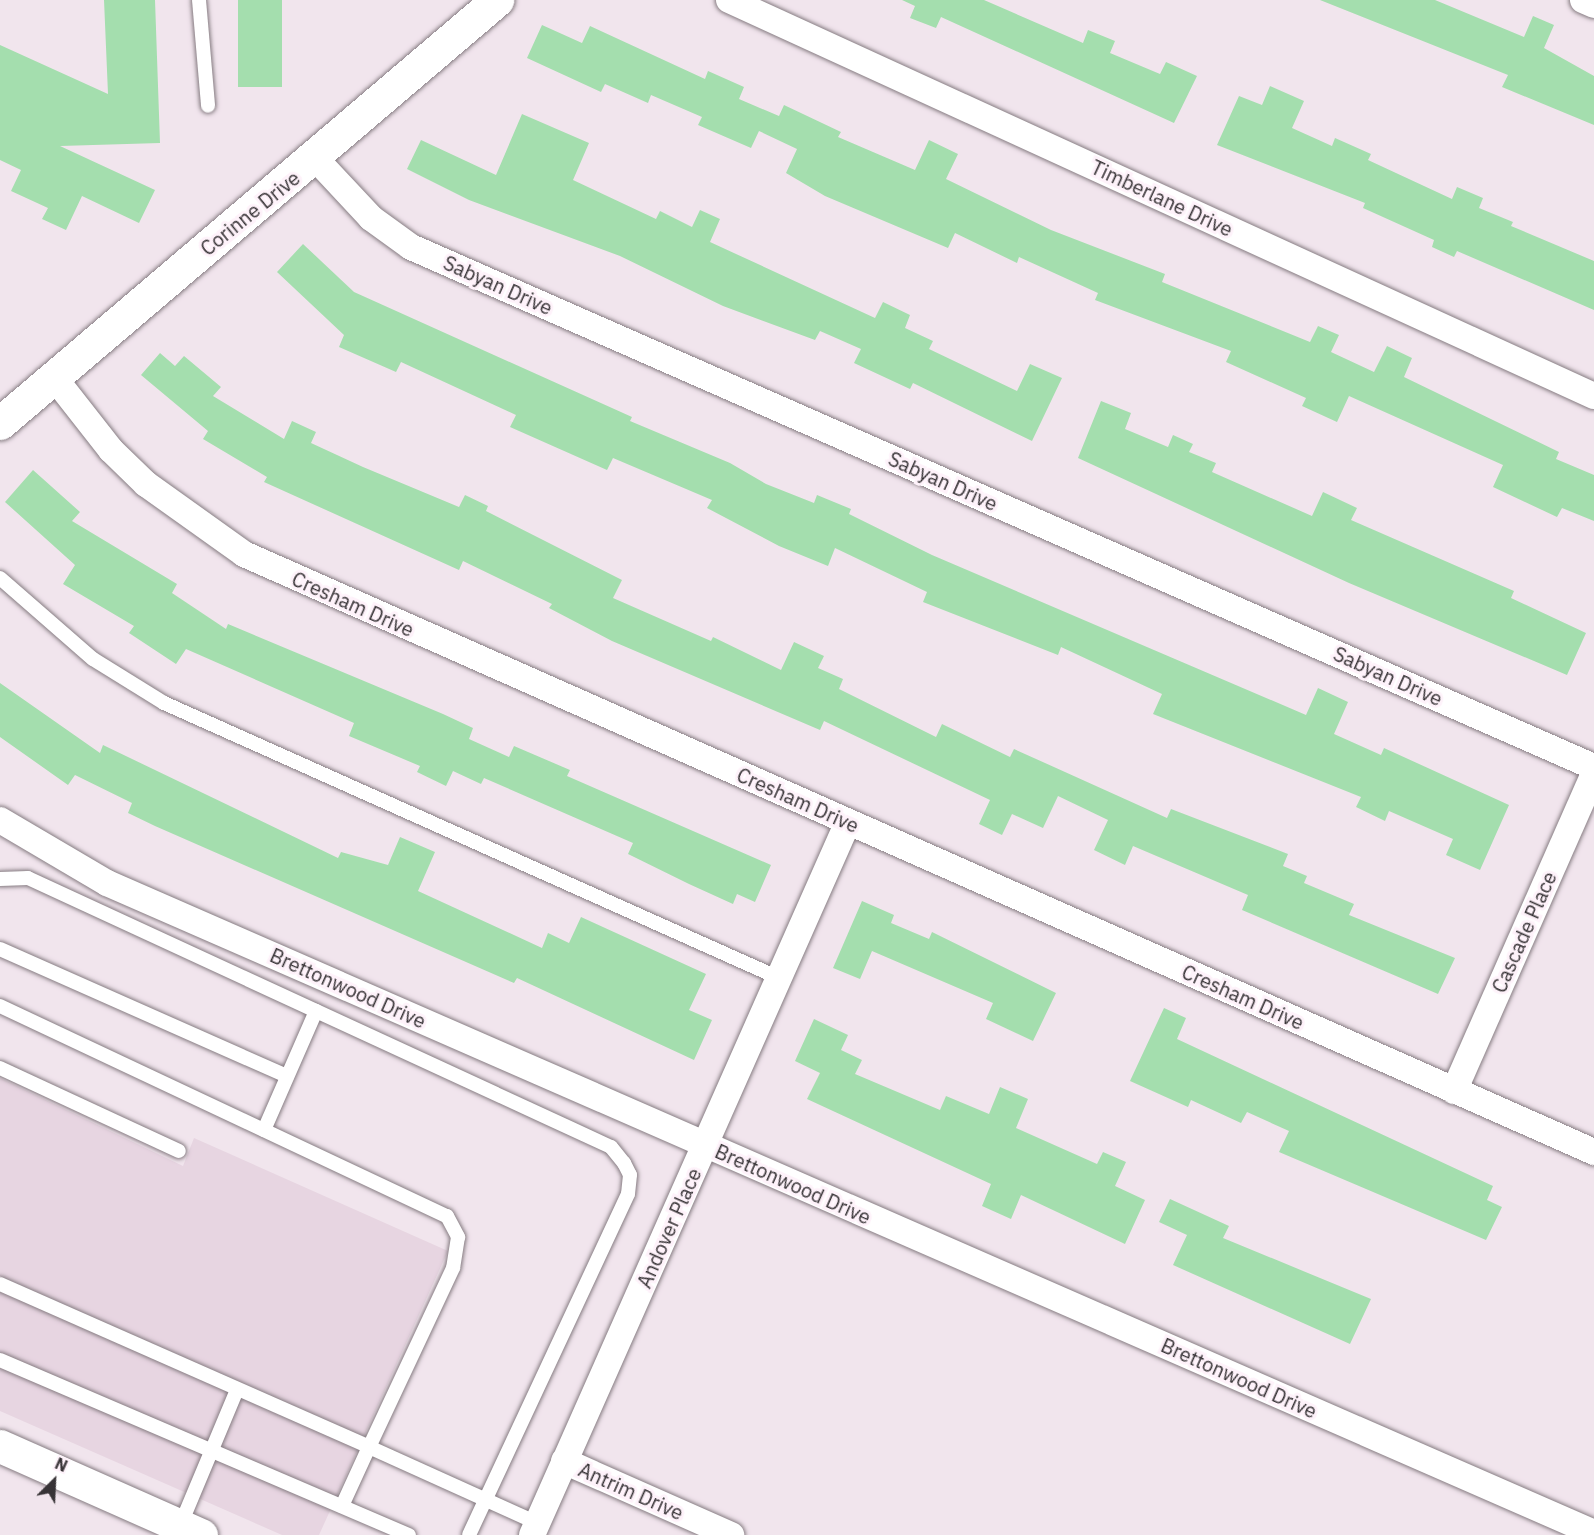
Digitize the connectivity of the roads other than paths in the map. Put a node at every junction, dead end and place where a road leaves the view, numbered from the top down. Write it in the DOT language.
graph roads {
  1 [pos="200,0"];
  2 [pos="497,0"];
  3 [pos="729,0"];
  4 [pos="1583,0"];
  5 [pos="1594,5"];
  6 [pos="208,106"];
  7 [pos="316,159"];
  8 [pos="53,376"];
  9 [pos="1594,396"];
  10 [pos="0,423"];
  11 [pos="0,578"];
  12 [pos="1594,767"];
  13 [pos="1594,773"];
  14 [pos="0,820"];
  15 [pos="848,822"];
  16 [pos="0,879"];
  17 [pos="0,949"];
  18 [pos="779,978"];
  19 [pos="0,1006"];
  20 [pos="316,1011"];
  21 [pos="0,1068"];
  22 [pos="287,1076"];
  23 [pos="1454,1091"];
  24 [pos="264,1130"];
  25 [pos="706,1145"];
  26 [pos="179,1151"];
  27 [pos="1594,1152"];
  28 [pos="0,1284"];
  29 [pos="0,1360"];
  30 [pos="237,1390"];
  31 [pos="0,1446"];
  32 [pos="369,1447"];
  33 [pos="209,1450"];
  34 [pos="564,1461"];
  35 [pos="486,1500"];
  36 [pos="342,1506"];
  37 [pos="534,1529"];
  38 [pos="190,1530"];
  39 [pos="1594,1533"];
  40 [pos="409,1535"];
  41 [pos="469,1535"];
  42 [pos="731,1535"];
  1 -- 6 [label="lane"];
  2 -- 7 [label="street, Corinne Drive"];
  3 -- 9 [label="street, Timberlane Drive"];
  4 -- 5 [label="street"];
  7 -- 8 [label="street, Corinne Drive"];
  7 -- 12 [label="street, Sabyan Drive"];
  8 -- 10 [label="street, Corinne Drive"];
  8 -- 15 [label="street, Cresham Drive"];
  11 -- 18 [label="lane"];
  13 -- 23 [label="street, Cascade Place"];
  14 -- 25 [label="street, Brettonwood Drive"];
  15 -- 18 [label="street, Andover Place"];
  15 -- 23 [label="street, Cresham Drive"];
  16 -- 20 [label="lane"];
  17 -- 22 [label="lane"];
  18 -- 25 [label="street, Andover Place"];
  19 -- 24 [label="lane"];
  20 -- 22 [label="lane"];
  20 -- 35 [label="lane"];
  21 -- 26 [label="lane"];
  22 -- 24 [label="lane"];
  23 -- 27 [label="street, Cresham Drive"];
  24 -- 32 [label="lane"];
  25 -- 34 [label="street, Andover Place"];
  25 -- 39 [label="street, Brettonwood Drive"];
  28 -- 30 [label="lane"];
  29 -- 33 [label="lane"];
  30 -- 32 [label="lane"];
  30 -- 33 [label="lane"];
  31 -- 38 [label="street"];
  32 -- 35 [label="lane"];
  32 -- 36 [label="lane"];
  33 -- 36 [label="lane"];
  33 -- 38 [label="lane"];
  34 -- 37 [label="street, Andover Place"];
  34 -- 42 [label="street, Antrim Drive"];
  35 -- 37 [label="lane"];
  35 -- 41 [label="lane"];
  36 -- 40 [label="lane"];
}
